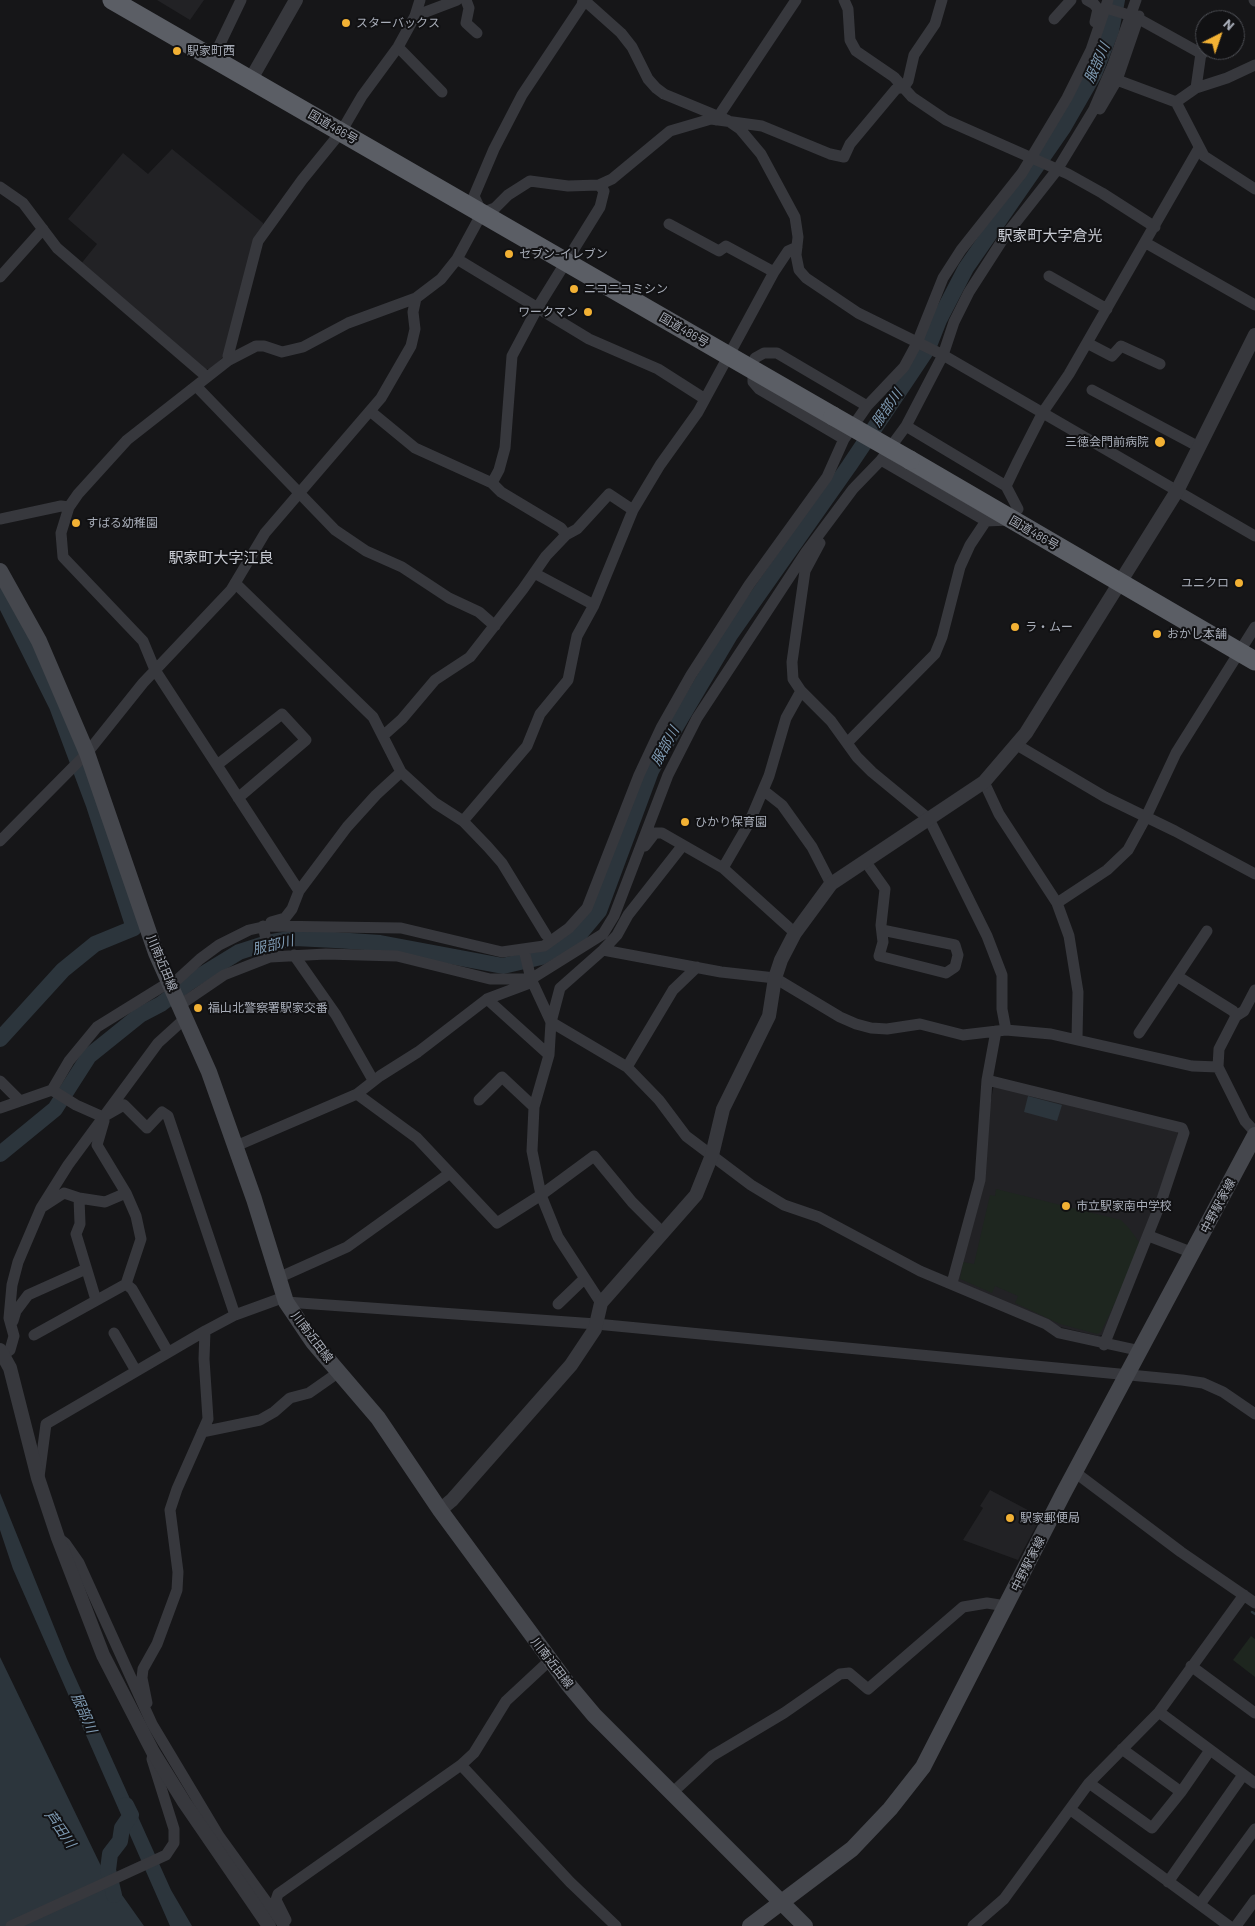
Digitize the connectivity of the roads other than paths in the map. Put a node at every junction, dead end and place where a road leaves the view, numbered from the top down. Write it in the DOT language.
graph roads {
  1 [pos="112,0"];
  2 [pos="136,0"];
  3 [pos="241,0"];
  4 [pos="296,0"];
  5 [pos="420,0"];
  6 [pos="458,0"];
  7 [pos="466,0"];
  8 [pos="584,0"];
  9 [pos="796,0"];
  10 [pos="844,0"];
  11 [pos="942,0"];
  12 [pos="1071,0"];
  13 [pos="1087,0"];
  14 [pos="1136,0"];
  15 [pos="1144,0"];
  16 [pos="1107,4"];
  17 [pos="415,16"];
  18 [pos="1134,17"];
  19 [pos="1054,19"];
  20 [pos="477,33"];
  21 [pos="1097,34"];
  22 [pos="398,47"];
  23 [pos="218,48"];
  24 [pos="1195,50"];
  25 [pos="1201,60"];
  26 [pos="1255,65"];
  27 [pos="254,74"];
  28 [pos="1117,80"];
  29 [pos="904,87"];
  30 [pos="1196,88"];
  31 [pos="442,92"];
  32 [pos="1176,102"];
  33 [pos="1094,109"];
  34 [pos="720,118"];
  35 [pos="740,126"];
  36 [pos="344,127"];
  37 [pos="1199,148"];
  38 [pos="1033,160"];
  39 [pos="1057,170"];
  40 [pos="599,185"];
  41 [pos="0,187"];
  42 [pos="1255,189"];
  43 [pos="484,205"];
  44 [pos="669,224"];
  45 [pos="1155,227"];
  46 [pos="43,229"];
  47 [pos="1146,243"];
  48 [pos="797,247"];
  49 [pos="569,257"];
  50 [pos="457,259"];
  51 [pos="774,272"];
  52 [pos="1049,276"];
  53 [pos="0,277"];
  54 [pos="416,298"];
  55 [pos="1255,305"];
  56 [pos="538,307"];
  57 [pos="1107,309"];
  58 [pos="1255,335"];
  59 [pos="917,343"];
  60 [pos="1087,343"];
  61 [pos="732,351"];
  62 [pos="943,355"];
  63 [pos="229,360"];
  64 [pos="754,364"];
  65 [pos="1160,364"];
  66 [pos="207,377"];
  67 [pos="197,387"];
  68 [pos="1092,390"];
  69 [pos="705,399"];
  70 [pos="867,406"];
  71 [pos="370,411"];
  72 [pos="1043,412"];
  73 [pos="906,426"];
  74 [pos="844,440"];
  75 [pos="1199,447"];
  76 [pos="881,460"];
  77 [pos="492,483"];
  78 [pos="1006,486"];
  79 [pos="1177,491"];
  80 [pos="300,492"];
  81 [pos="69,507"];
  82 [pos="633,510"];
  83 [pos="1015,515"];
  84 [pos="0,519"];
  85 [pos="986,521"];
  86 [pos="828,522"];
  87 [pos="566,535"];
  88 [pos="1255,536"];
  89 [pos="0,570"];
  90 [pos="534,573"];
  91 [pos="1124,577"];
  92 [pos="235,583"];
  93 [pos="594,605"];
  94 [pos="495,626"];
  95 [pos="1250,645"];
  96 [pos="155,670"];
  97 [pos="800,691"];
  98 [pos="384,735"];
  99 [pos="848,742"];
  100 [pos="1017,745"];
  101 [pos="87,753"];
  102 [pos="217,765"];
  103 [pos="401,772"];
  104 [pos="984,782"];
  105 [pos="763,790"];
  106 [pos="238,798"];
  107 [pos="1146,817"];
  108 [pos="930,819"];
  109 [pos="463,821"];
  110 [pos="0,841"];
  111 [pos="683,845"];
  112 [pos="637,855"];
  113 [pos="865,861"];
  114 [pos="723,868"];
  115 [pos="1255,874"];
  116 [pos="831,884"];
  117 [pos="299,891"];
  118 [pos="1057,903"];
  119 [pos="265,928"];
  120 [pos="569,928"];
  121 [pos="882,930"];
  122 [pos="1206,931"];
  123 [pos="795,933"];
  124 [pos="546,936"];
  125 [pos="524,950"];
  126 [pos="604,950"];
  127 [pos="270,955"];
  128 [pos="294,955"];
  129 [pos="697,967"];
  130 [pos="530,976"];
  131 [pos="1177,976"];
  132 [pos="775,978"];
  133 [pos="170,986"];
  134 [pos="1255,990"];
  135 [pos="487,999"];
  136 [pos="180,1004"];
  137 [pos="1236,1016"];
  138 [pos="187,1021"];
  139 [pos="552,1022"];
  140 [pos="1001,1030"];
  141 [pos="1139,1033"];
  142 [pos="1077,1038"];
  143 [pos="549,1055"];
  144 [pos="627,1067"];
  145 [pos="1218,1067"];
  146 [pos="373,1080"];
  147 [pos="987,1080"];
  148 [pos="0,1081"];
  149 [pos="54,1091"];
  150 [pos="357,1094"];
  151 [pos="479,1100"];
  152 [pos="20,1101"];
  153 [pos="534,1107"];
  154 [pos="0,1108"];
  155 [pos="104,1117"];
  156 [pos="1255,1133"];
  157 [pos="236,1146"];
  158 [pos="712,1155"];
  159 [pos="450,1173"];
  160 [pos="126,1193"];
  161 [pos="541,1195"];
  162 [pos="80,1198"];
  163 [pos="41,1208"];
  164 [pos="663,1233"];
  165 [pos="1149,1236"];
  166 [pos="1193,1253"];
  167 [pos="86,1269"];
  168 [pos="278,1278"];
  169 [pos="584,1279"];
  170 [pos="952,1283"];
  171 [pos="126,1284"];
  172 [pos="96,1300"];
  173 [pos="286,1302"];
  174 [pos="602,1303"];
  175 [pos="558,1304"];
  176 [pos="235,1315"];
  177 [pos="11,1324"];
  178 [pos="596,1324"];
  179 [pos="205,1331"];
  180 [pos="114,1333"];
  181 [pos="34,1335"];
  182 [pos="1104,1345"];
  183 [pos="1141,1351"];
  184 [pos="168,1352"];
  185 [pos="2,1353"];
  186 [pos="136,1371"];
  187 [pos="1130,1371"];
  188 [pos="338,1372"];
  189 [pos="1255,1414"];
  190 [pos="202,1432"];
  191 [pos="1076,1473"];
  192 [pos="38,1478"];
  193 [pos="440,1510"];
  194 [pos="58,1538"];
  195 [pos="1244,1595"];
  196 [pos="1255,1603"];
  197 [pos="1006,1606"];
  198 [pos="548,1661"];
  199 [pos="1191,1666"];
  200 [pos="1159,1712"];
  201 [pos="1255,1713"];
  202 [pos="152,1724"];
  203 [pos="1122,1749"];
  204 [pos="1210,1750"];
  205 [pos="153,1752"];
  206 [pos="461,1765"];
  207 [pos="1243,1775"];
  208 [pos="1089,1783"];
  209 [pos="1255,1783"];
  210 [pos="1181,1792"];
  211 [pos="672,1793"];
  212 [pos="1071,1810"];
  213 [pos="1255,1829"];
  214 [pos="1168,1882"];
  215 [pos="1255,1900"];
  216 [pos="781,1901"];
  217 [pos="1200,1904"];
  218 [pos="11,1926"];
  219 [pos="269,1926"];
  220 [pos="284,1926"];
  221 [pos="289,1926"];
  222 [pos="616,1926"];
  223 [pos="750,1926"];
  224 [pos="805,1926"];
  225 [pos="973,1926"];
  226 [pos="1229,1926"];
  227 [pos="1236,1926"];
  1 -- 27 [label="highway, 国道486号"];
  2 -- 23 [label="highway, 国道486号"];
  3 -- 23 [label="street"];
  4 -- 27 [label="street"];
  5 -- 17 [label="street"];
  6 -- 17 [label="street"];
  7 -- 20 [label="street"];
  8 -- 34 [label="street"];
  8 -- 43 [label="street"];
  9 -- 34 [label="street"];
  10 -- 29 [label="street"];
  11 -- 29 [label="street"];
  12 -- 19 [label="street"];
  13 -- 21 [label="street"];
  14 -- 18 [label="street"];
  15 -- 18 [label="street"];
  16 -- 18 [label="street"];
  16 -- 21 [label="street"];
  17 -- 22 [label="street"];
  18 -- 24 [label="street"];
  18 -- 28 [label="street"];
  18 -- 33 [label="street"];
  21 -- 38 [label="street"];
  22 -- 31 [label="street"];
  22 -- 36 [label="street"];
  23 -- 27 [label="highway, 国道486号"];
  25 -- 30 [label="street"];
  26 -- 30 [label="street"];
  27 -- 36 [label="highway, 国道486号"];
  28 -- 32 [label="street"];
  28 -- 33 [label="street"];
  29 -- 35 [label="street"];
  29 -- 38 [label="street"];
  30 -- 32 [label="street"];
  32 -- 37 [label="street"];
  33 -- 39 [label="street"];
  34 -- 35 [label="street"];
  34 -- 40 [label="street"];
  35 -- 48 [label="street"];
  36 -- 43 [label="highway, 国道486号"];
  36 -- 63 [label="street"];
  37 -- 42 [label="street"];
  37 -- 45 [label="street"];
  38 -- 39 [label="street"];
  38 -- 59 [label="street"];
  39 -- 45 [label="street"];
  39 -- 62 [label="street"];
  40 -- 43 [label="street"];
  40 -- 49 [label="street"];
  41 -- 46 [label="street"];
  43 -- 49 [label="highway, 国道486号"];
  43 -- 50 [label="street"];
  44 -- 51 [label="street"];
  45 -- 47 [label="street"];
  46 -- 53 [label="street"];
  46 -- 66 [label="street"];
  47 -- 55 [label="street"];
  47 -- 57 [label="street"];
  48 -- 51 [label="street"];
  48 -- 59 [label="street"];
  49 -- 56 [label="street"];
  49 -- 61 [label="highway, 国道486号"];
  50 -- 54 [label="street"];
  50 -- 56 [label="street"];
  51 -- 61 [label="street"];
  52 -- 57 [label="street"];
  54 -- 63 [label="street"];
  54 -- 71 [label="street"];
  56 -- 69 [label="street"];
  56 -- 77 [label="street"];
  57 -- 60 [label="street"];
  58 -- 75 [label="street"];
  59 -- 62 [label="street"];
  59 -- 70 [label="street"];
  60 -- 65 [label="street"];
  60 -- 72 [label="street"];
  61 -- 64 [label="highway, 国道486号"];
  61 -- 69 [label="street"];
  62 -- 72 [label="street"];
  62 -- 73 [label="street"];
  63 -- 66 [label="street"];
  64 -- 70 [label="street"];
  64 -- 74 [label="street"];
  64 -- 83 [label="highway, 国道486号"];
  66 -- 67 [label="street"];
  67 -- 80 [label="street"];
  67 -- 81 [label="street"];
  68 -- 75 [label="street"];
  69 -- 82 [label="street"];
  70 -- 74 [label="street"];
  71 -- 77 [label="street"];
  71 -- 80 [label="street"];
  72 -- 78 [label="street"];
  72 -- 79 [label="street"];
  73 -- 76 [label="street"];
  73 -- 78 [label="street"];
  74 -- 120 [label="street"];
  75 -- 79 [label="street"];
  76 -- 85 [label="street"];
  76 -- 86 [label="street"];
  77 -- 87 [label="street"];
  78 -- 83 [label="street"];
  79 -- 88 [label="street"];
  79 -- 91 [label="street"];
  80 -- 92 [label="street"];
  80 -- 94 [label="street"];
  81 -- 84 [label="street"];
  81 -- 96 [label="street"];
  82 -- 87 [label="street"];
  82 -- 93 [label="street"];
  83 -- 85 [label="street"];
  83 -- 91 [label="highway, 国道486号"];
  85 -- 99 [label="street"];
  86 -- 97 [label="street"];
  86 -- 112 [label="street"];
  87 -- 90 [label="street"];
  89 -- 101 [label="main road, 川南近田線"];
  90 -- 93 [label="street"];
  90 -- 94 [label="street"];
  91 -- 95 [label="highway, 国道486号"];
  91 -- 100 [label="street"];
  92 -- 96 [label="street"];
  92 -- 98 [label="street"];
  93 -- 109 [label="street"];
  94 -- 98 [label="street"];
  95 -- 107 [label="street"];
  96 -- 101 [label="street"];
  96 -- 102 [label="street"];
  97 -- 99 [label="street"];
  97 -- 105 [label="street"];
  98 -- 103 [label="street"];
  99 -- 108 [label="street"];
  100 -- 104 [label="street"];
  100 -- 107 [label="street"];
  101 -- 110 [label="street"];
  101 -- 133 [label="main road, 川南近田線"];
  102 -- 106 [label="street"];
  102 -- 106 [label="street"];
  103 -- 109 [label="street"];
  103 -- 117 [label="street"];
  104 -- 108 [label="street"];
  104 -- 118 [label="street"];
  105 -- 114 [label="street"];
  105 -- 116 [label="street"];
  106 -- 117 [label="street"];
  107 -- 115 [label="street"];
  107 -- 118 [label="street"];
  108 -- 113 [label="street"];
  108 -- 140 [label="street"];
  109 -- 124 [label="street"];
  111 -- 112 [label="street"];
  111 -- 114 [label="street"];
  111 -- 126 [label="street"];
  112 -- 130 [label="street"];
  113 -- 116 [label="street"];
  113 -- 121 [label="street"];
  114 -- 123 [label="street"];
  116 -- 123 [label="street"];
  117 -- 119 [label="street"];
  118 -- 142 [label="street"];
  119 -- 125 [label="street"];
  119 -- 127 [label="street"];
  119 -- 133 [label="street"];
  120 -- 124 [label="street"];
  120 -- 125 [label="street"];
  121 -- 121 [label="street"];
  122 -- 131 [label="street"];
  123 -- 132 [label="street"];
  124 -- 125 [label="street"];
  125 -- 130 [label="street"];
  126 -- 129 [label="street"];
  126 -- 139 [label="street"];
  127 -- 128 [label="street"];
  127 -- 136 [label="street"];
  128 -- 130 [label="street"];
  128 -- 146 [label="street"];
  129 -- 132 [label="street"];
  129 -- 144 [label="street"];
  130 -- 135 [label="street"];
  130 -- 139 [label="street"];
  131 -- 137 [label="street"];
  131 -- 141 [label="street"];
  132 -- 140 [label="street"];
  132 -- 158 [label="street"];
  133 -- 136 [label="main road, 川南近田線"];
  133 -- 149 [label="street"];
  134 -- 137 [label="street"];
  135 -- 143 [label="street"];
  135 -- 146 [label="street"];
  136 -- 138 [label="main road, 川南近田線"];
  137 -- 145 [label="street"];
  138 -- 155 [label="street"];
  138 -- 157 [label="main road, 川南近田線"];
  139 -- 143 [label="street"];
  139 -- 144 [label="street"];
  140 -- 142 [label="street"];
  140 -- 147 [label="street"];
  142 -- 145 [label="street"];
  143 -- 153 [label="street"];
  144 -- 158 [label="street"];
  145 -- 156 [label="street"];
  146 -- 150 [label="street"];
  147 -- 165 [label="street"];
  147 -- 170 [label="street"];
  148 -- 152 [label="street"];
  149 -- 152 [label="street"];
  149 -- 155 [label="street"];
  150 -- 157 [label="street"];
  150 -- 159 [label="street"];
  151 -- 153 [label="street"];
  152 -- 154 [label="street"];
  153 -- 161 [label="street"];
  155 -- 160 [label="street"];
  155 -- 163 [label="street"];
  155 -- 176 [label="street"];
  156 -- 166 [label="main road, 中野駅家線"];
  157 -- 168 [label="main road, 川南近田線"];
  158 -- 164 [label="street"];
  158 -- 170 [label="street"];
  159 -- 161 [label="street"];
  159 -- 168 [label="street"];
  160 -- 162 [label="street"];
  160 -- 171 [label="street"];
  161 -- 164 [label="street"];
  161 -- 169 [label="street"];
  162 -- 163 [label="street"];
  162 -- 167 [label="street"];
  163 -- 177 [label="street"];
  164 -- 174 [label="street"];
  165 -- 166 [label="street"];
  165 -- 182 [label="street"];
  166 -- 183 [label="main road, 中野駅家線"];
  167 -- 172 [label="street"];
  167 -- 177 [label="street"];
  168 -- 173 [label="main road, 川南近田線"];
  169 -- 174 [label="street"];
  169 -- 175 [label="street"];
  170 -- 182 [label="street"];
  171 -- 172 [label="street"];
  171 -- 184 [label="street"];
  172 -- 181 [label="street"];
  173 -- 176 [label="street"];
  173 -- 178 [label="street"];
  173 -- 188 [label="main road, 川南近田線"];
  174 -- 178 [label="street"];
  176 -- 179 [label="street"];
  177 -- 185 [label="street"];
  178 -- 187 [label="street"];
  178 -- 193 [label="street"];
  179 -- 184 [label="street"];
  179 -- 190 [label="street"];
  180 -- 186 [label="street"];
  182 -- 183 [label="street"];
  183 -- 187 [label="main road, 中野駅家線"];
  184 -- 186 [label="street"];
  185 -- 192 [label="street"];
  186 -- 192 [label="street"];
  187 -- 189 [label="street"];
  187 -- 191 [label="main road, 中野駅家線"];
  188 -- 190 [label="street"];
  188 -- 193 [label="main road, 川南近田線"];
  190 -- 202 [label="street"];
  191 -- 195 [label="street"];
  191 -- 197 [label="main road, 中野駅家線"];
  192 -- 194 [label="street"];
  193 -- 198 [label="main road, 川南近田線"];
  194 -- 202 [label="street"];
  194 -- 205 [label="street"];
  195 -- 196 [label="street"];
  195 -- 199 [label="street"];
  197 -- 211 [label="street"];
  197 -- 216 [label="main road, 中野駅家線"];
  198 -- 206 [label="street"];
  198 -- 211 [label="main road, 川南近田線"];
  199 -- 200 [label="street"];
  199 -- 201 [label="street"];
  200 -- 203 [label="street"];
  200 -- 204 [label="street"];
  202 -- 220 [label="street"];
  203 -- 208 [label="street"];
  203 -- 210 [label="street"];
  204 -- 207 [label="street"];
  204 -- 210 [label="street"];
  205 -- 218 [label="street"];
  205 -- 219 [label="street"];
  206 -- 221 [label="street"];
  206 -- 222 [label="street"];
  207 -- 209 [label="street"];
  207 -- 214 [label="street"];
  208 -- 210 [label="street"];
  208 -- 212 [label="street"];
  211 -- 216 [label="main road, 川南近田線"];
  212 -- 214 [label="street"];
  212 -- 225 [label="street"];
  213 -- 217 [label="street"];
  214 -- 217 [label="street"];
  215 -- 227 [label="street"];
  216 -- 223 [label="main road, 中野駅家線"];
  216 -- 224 [label="main road, 川南近田線"];
  217 -- 226 [label="street"];
}
